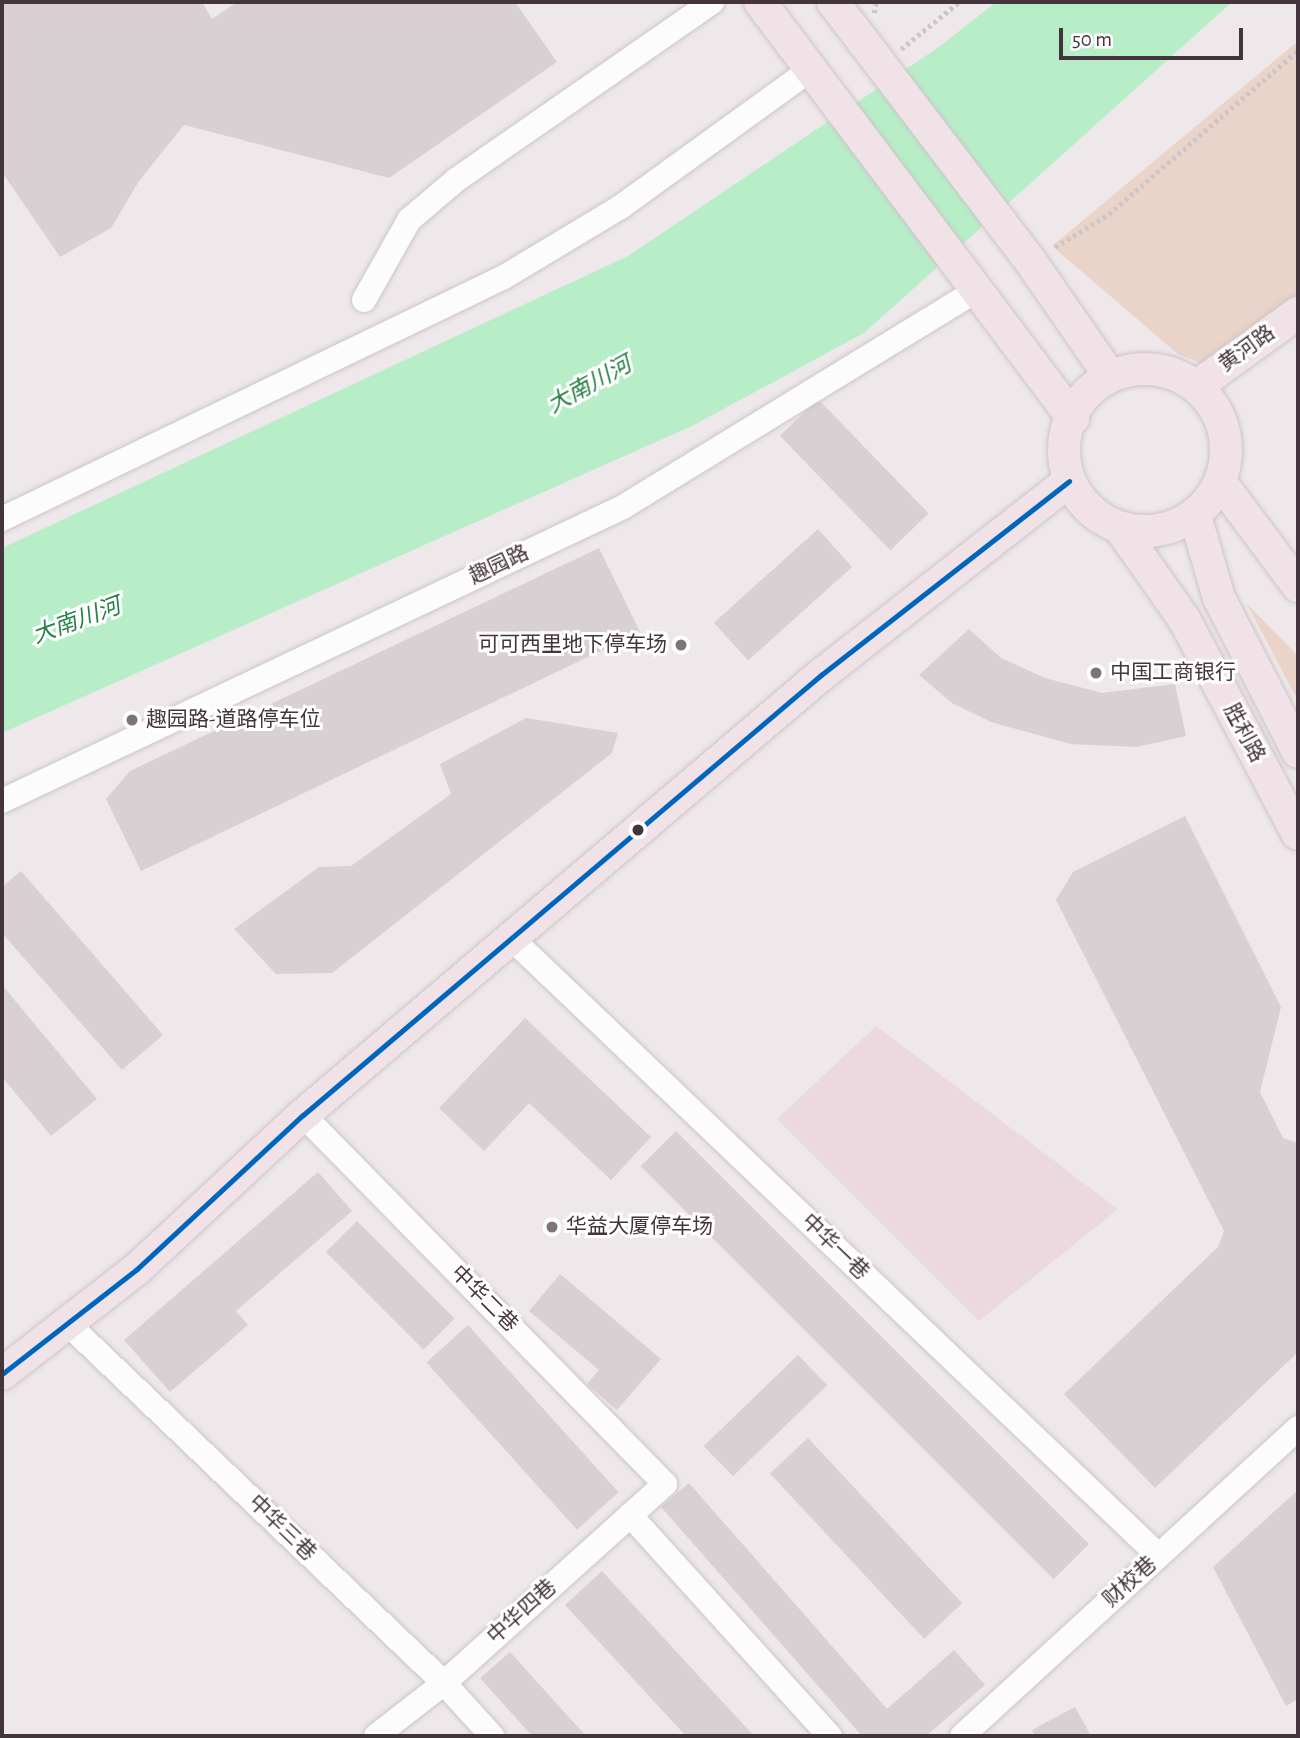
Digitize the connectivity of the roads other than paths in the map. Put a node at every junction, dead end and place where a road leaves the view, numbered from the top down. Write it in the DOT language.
graph roads {
  1 [pos="712,2"];
  2 [pos="760,2"];
  3 [pos="833,2"];
  4 [pos="810,70"];
  5 [pos="970,283"];
  6 [pos="364,300"];
  7 [pos="1298,313"];
  8 [pos="1110,376"];
  9 [pos="1197,386"];
  10 [pos="1073,418"];
  11 [pos="1069,481"];
  12 [pos="1221,483"];
  13 [pos="1195,516"];
  14 [pos="2,519"];
  15 [pos="1120,528"];
  16 [pos="1298,586"];
  17 [pos="1298,752"];
  18 [pos="2,801"];
  19 [pos="1298,834"];
  20 [pos="512,939"];
  21 [pos="303,1115"];
  22 [pos="68,1324"];
  23 [pos="2,1374"];
  24 [pos="1298,1428"];
  25 [pos="665,1483"];
  26 [pos="630,1516"];
  27 [pos="1158,1555"];
  28 [pos="444,1683"];
  29 [pos="376,1736"];
  30 [pos="492,1736"];
  31 [pos="830,1736"];
  32 [pos="962,1736"];
  1 -- 6 [label="street"];
  2 -- 4 [label="main road"];
  3 -- 8 [label="main road"];
  4 -- 5 [label="main road"];
  4 -- 14 [label="street"];
  5 -- 10 [label="main road"];
  5 -- 18 [label="street, 趣园路"];
  7 -- 9 [label="main road, 黄河路"];
  8 -- 9 [label="main road"];
  8 -- 10 [label="main road"];
  9 -- 12 [label="main road"];
  10 -- 11 [label="main road"];
  11 -- 15 [label="main road"];
  11 -- 20 [label="main road"];
  12 -- 13 [label="main road"];
  12 -- 16 [label="main road"];
  13 -- 15 [label="main road"];
  13 -- 17 [label="main road, 胜利路"];
  15 -- 19 [label="main road, 胜利路"];
  20 -- 21 [label="main road"];
  20 -- 27 [label="street, 中华一巷"];
  21 -- 22 [label="main road"];
  21 -- 25 [label="street, 中华二巷"];
  22 -- 23 [label="main road"];
  22 -- 28 [label="street, 中华三巷"];
  24 -- 27 [label="street, 财校巷"];
  25 -- 26 [label="street, 中华四巷"];
  26 -- 28 [label="street, 中华四巷"];
  26 -- 31 [label="street"];
  27 -- 32 [label="street, 财校巷"];
  28 -- 29 [label="street, 中华四巷"];
  28 -- 30 [label="street, 中华三巷"];
}
